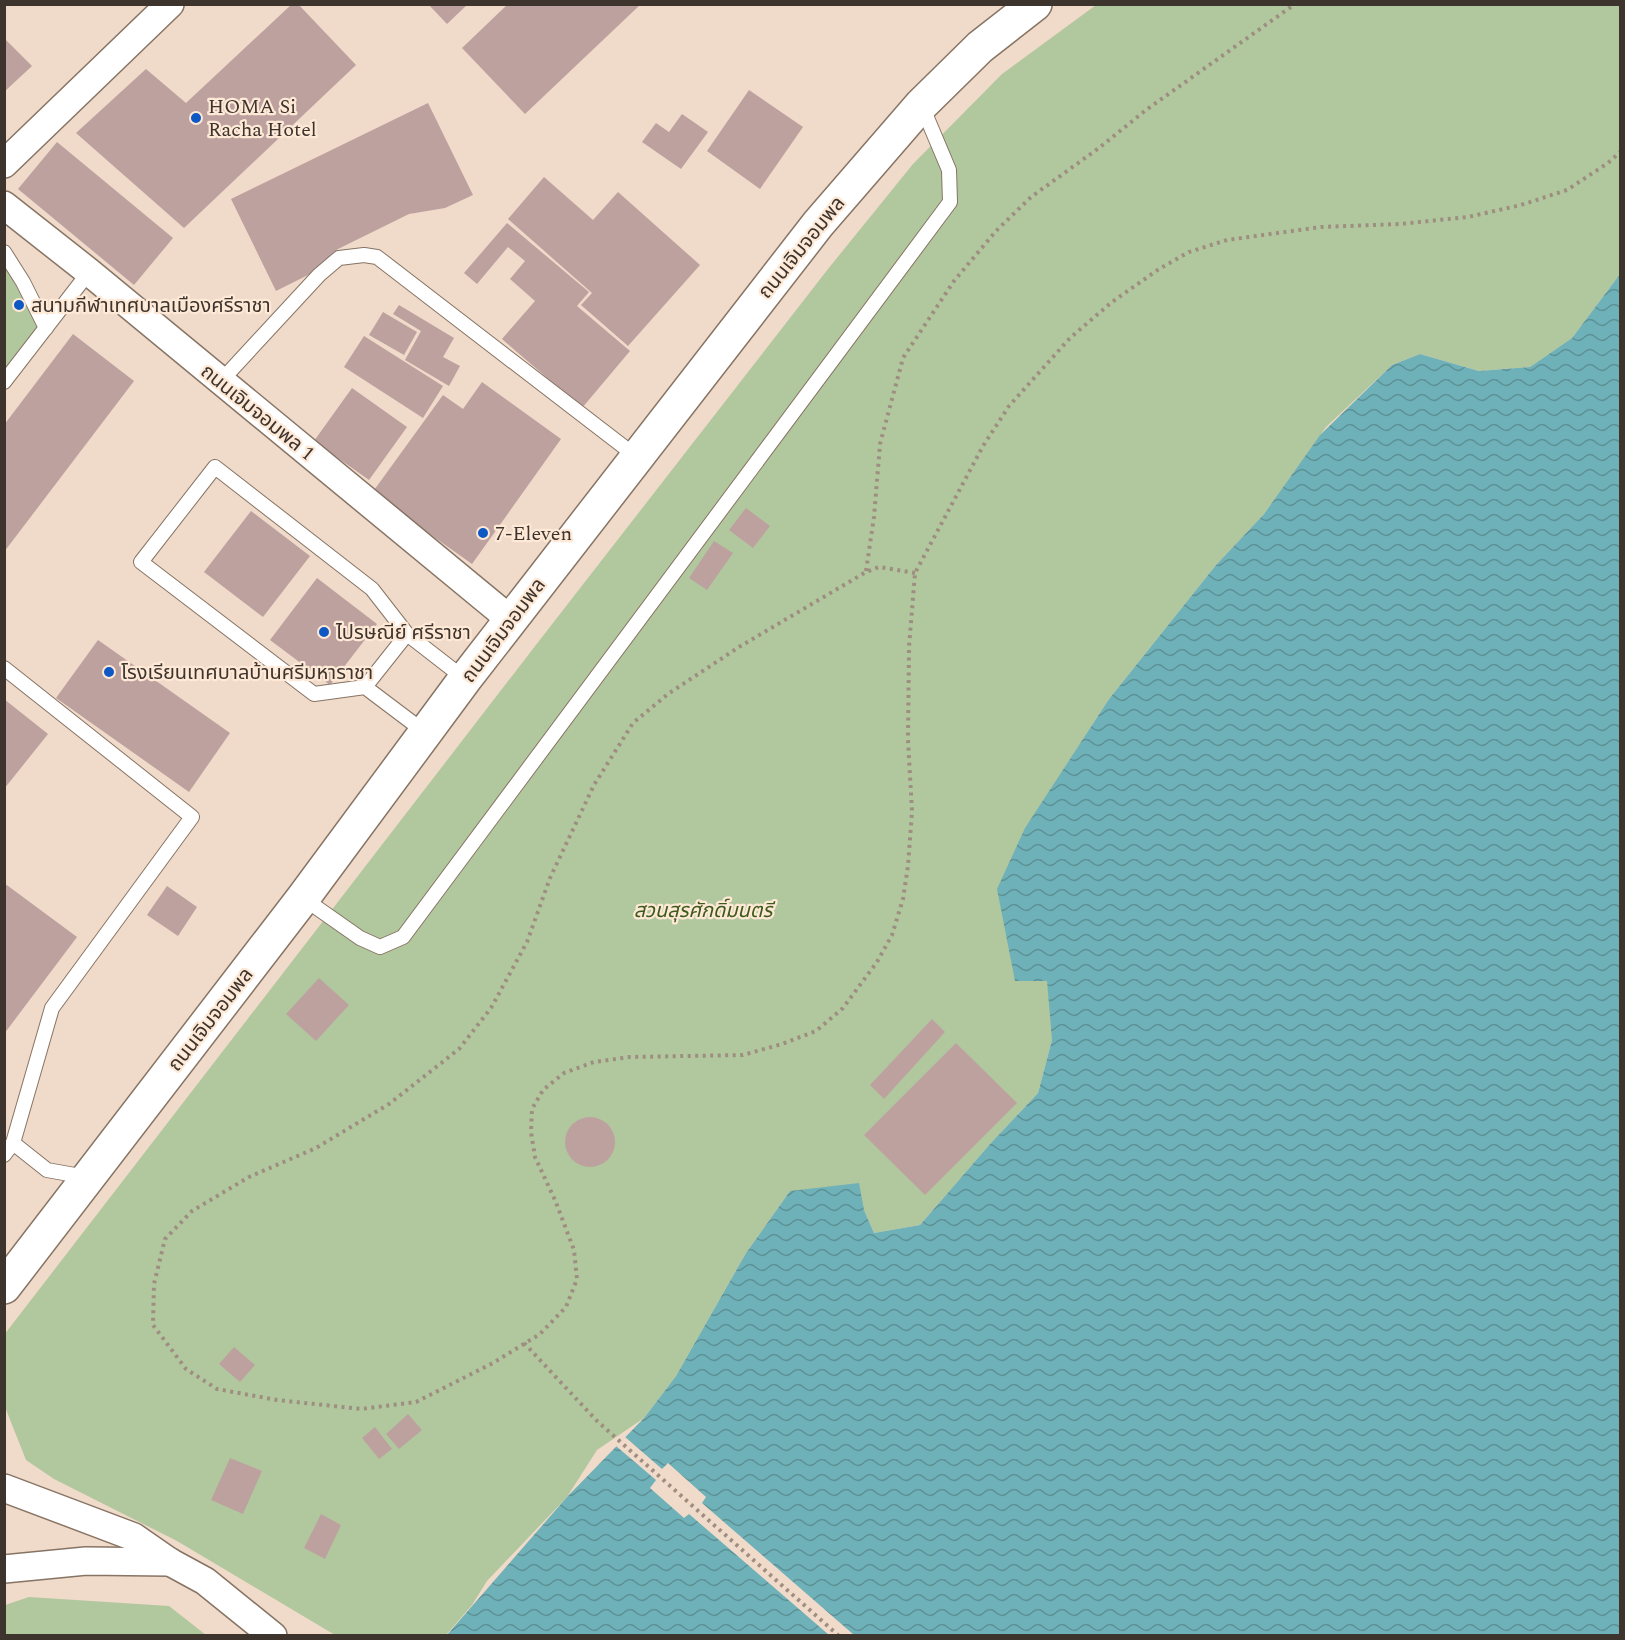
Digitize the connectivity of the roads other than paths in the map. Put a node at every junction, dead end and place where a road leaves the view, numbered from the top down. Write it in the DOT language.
graph roads {
  1 [pos="170,4"];
  2 [pos="1035,4"];
  3 [pos="921,105"];
  4 [pos="4,164"];
  5 [pos="4,205"];
  6 [pos="4,252"];
  7 [pos="89,272"];
  8 [pos="46,328"];
  9 [pos="221,381"];
  10 [pos="4,382"];
  11 [pos="636,457"];
  12 [pos="511,620"];
  13 [pos="408,634"];
  14 [pos="4,668"];
  15 [pos="465,679"];
  16 [pos="365,687"];
  17 [pos="426,733"];
  18 [pos="303,898"];
  19 [pos="13,1143"];
  20 [pos="4,1155"];
  21 [pos="88,1178"];
  22 [pos="4,1287"];
  23 [pos="4,1488"];
  24 [pos="170,1562"];
  25 [pos="4,1569"];
  26 [pos="273,1635"];
  1 -- 4 [label="street"];
  2 -- 3 [label="main road, ถนนเจิมจอมพล"];
  3 -- 11 [label="main road, ถนนเจิมจอมพล"];
  3 -- 18 [label="lane"];
  5 -- 7 [label="street, ถนนเจิมจอมพล 1"];
  6 -- 8 [label="lane"];
  7 -- 8 [label="lane"];
  7 -- 9 [label="street, ถนนเจิมจอมพล 1"];
  8 -- 10 [label="lane"];
  9 -- 11 [label="lane"];
  9 -- 12 [label="street, ถนนเจิมจอมพล 1"];
  11 -- 12 [label="main road, ถนนเจิมจอมพล"];
  12 -- 15 [label="main road, ถนนเจิมจอมพล"];
  13 -- 15 [label="lane"];
  13 -- 16 [label="lane"];
  13 -- 16 [label="lane"];
  14 -- 19 [label="lane"];
  15 -- 17 [label="main road, ถนนเจิมจอมพล"];
  16 -- 17 [label="lane"];
  17 -- 18 [label="main road, ถนนเจิมจอมพล"];
  18 -- 21 [label="main road, ถนนเจิมจอมพล"];
  19 -- 20 [label="lane"];
  19 -- 21 [label="lane"];
  21 -- 22 [label="main road, ถนนเจิมจอมพล"];
  23 -- 24 [label="street"];
  24 -- 25 [label="street"];
  24 -- 26 [label="street"];
}
